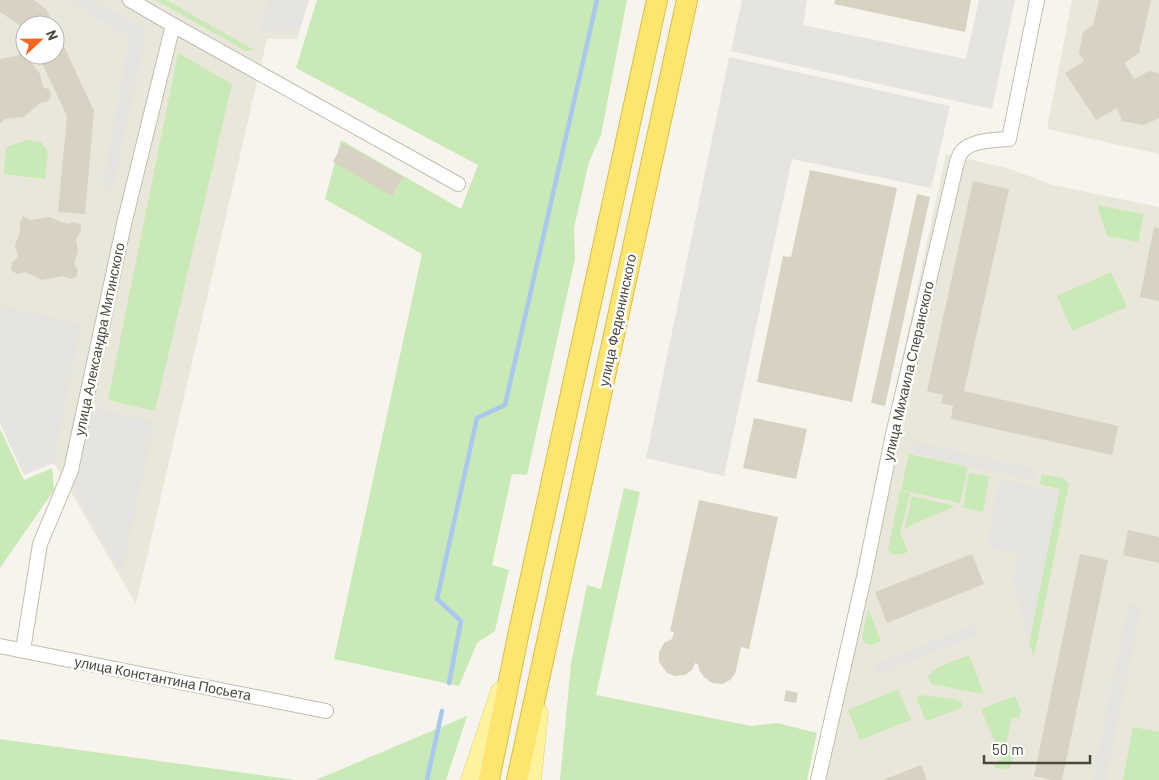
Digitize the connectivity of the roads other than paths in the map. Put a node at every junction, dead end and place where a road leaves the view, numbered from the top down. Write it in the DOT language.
graph roads {
  1 [pos="130,0"];
  2 [pos="657,0"];
  3 [pos="687,0"];
  4 [pos="1037,0"];
  5 [pos="173,25"];
  6 [pos="458,184"];
  7 [pos="518,636"];
  8 [pos="548,640"];
  9 [pos="0,646"];
  10 [pos="23,650"];
  11 [pos="326,711"];
  12 [pos="470,780"];
  13 [pos="488,780"];
  14 [pos="517,780"];
  15 [pos="532,780"];
  16 [pos="818,780"];
  1 -- 5 [label="street"];
  2 -- 7 [label="highway, улица Федюнинского"];
  3 -- 8 [label="highway, улица Федюнинского"];
  4 -- 16 [label="street, улица Михаила Сперанского"];
  5 -- 6 [label="street"];
  5 -- 10 [label="street, улица Александра Митинского"];
  7 -- 12 [label="main road, улица Федюнинского"];
  7 -- 13 [label="highway, улица Федюнинского"];
  8 -- 14 [label="highway, улица Федюнинского"];
  8 -- 15 [label="main road, улица Федюнинского"];
  9 -- 10 [label="street, улица Константина Посьета"];
  10 -- 11 [label="street, улица Константина Посьета"];
}
